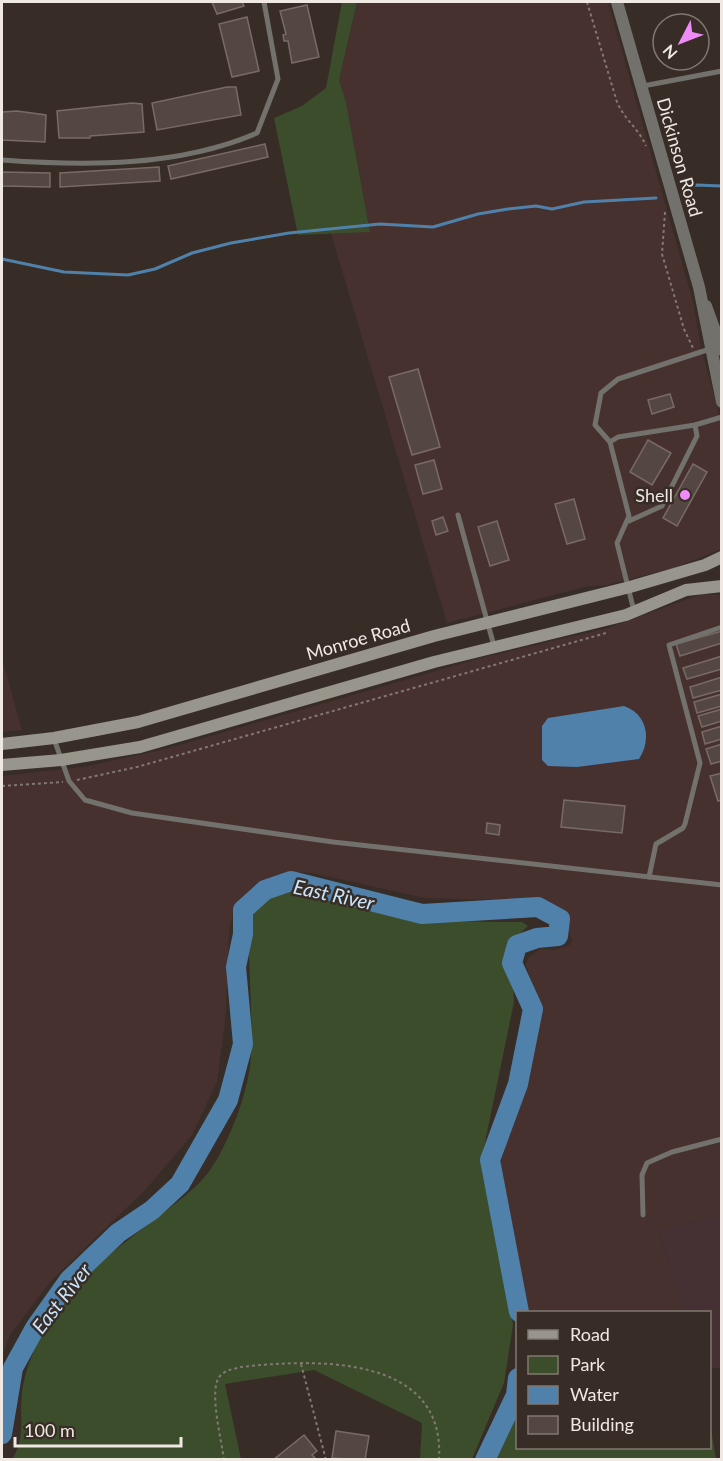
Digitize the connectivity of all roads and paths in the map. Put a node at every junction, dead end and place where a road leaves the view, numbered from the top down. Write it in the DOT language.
graph roads {
  1 [pos="264,2"];
  2 [pos="587,2"];
  3 [pos="616,2"];
  4 [pos="722,71"];
  5 [pos="641,87"];
  6 [pos="648,153"];
  7 [pos="2,160"];
  8 [pos="664,211"];
  9 [pos="717,348"];
  10 [pos="695,353"];
  11 [pos="722,402"];
  12 [pos="722,417"];
  13 [pos="695,425"];
  14 [pos="610,442"];
  15 [pos="458,515"];
  16 [pos="629,521"];
  17 [pos="722,557"];
  18 [pos="722,586"];
  19 [pos="630,587"];
  20 [pos="635,612"];
  21 [pos="486,623"];
  22 [pos="722,627"];
  23 [pos="607,633"];
  24 [pos="494,648"];
  25 [pos="54,738"];
  26 [pos="2,744"];
  27 [pos="61,760"];
  28 [pos="2,765"];
  29 [pos="69,781"];
  30 [pos="2,786"];
  31 [pos="649,877"];
  32 [pos="722,885"];
  33 [pos="722,1138"];
  34 [pos="644,1215"];
  35 [pos="301,1364"];
  36 [pos="224,1460"];
  37 [pos="326,1460"];
  38 [pos="439,1460"];
  1 -- 7 [label="lane"];
  2 -- 6 [label="path"];
  3 -- 5 [label="street, Dickinson Road"];
  4 -- 5 [label="lane"];
  5 -- 9 [label="street, Dickinson Road"];
  8 -- 10 [label="path"];
  9 -- 10 [label="lane"];
  9 -- 11 [label="street, Dickinson Road"];
  10 -- 14 [label="lane"];
  12 -- 13 [label="lane"];
  13 -- 14 [label="lane"];
  13 -- 16 [label="lane"];
  14 -- 16 [label="lane"];
  15 -- 21 [label="lane"];
  16 -- 19 [label="lane"];
  17 -- 19 [label="main road, Monroe Road"];
  18 -- 20 [label="main road"];
  19 -- 20 [label="lane"];
  19 -- 21 [label="main road, Monroe Road"];
  20 -- 24 [label="main road"];
  21 -- 24 [label="lane"];
  21 -- 25 [label="main road, Monroe Road"];
  22 -- 31 [label="lane"];
  23 -- 29 [label="path"];
  24 -- 27 [label="main road"];
  25 -- 26 [label="main road, Monroe Road"];
  25 -- 27 [label="lane"];
  27 -- 28 [label="main road"];
  27 -- 29 [label="lane"];
  29 -- 30 [label="path"];
  29 -- 31 [label="lane"];
  31 -- 32 [label="lane"];
  33 -- 34 [label="lane"];
  35 -- 36 [label="path"];
  35 -- 37 [label="path"];
  35 -- 38 [label="path"];
}
